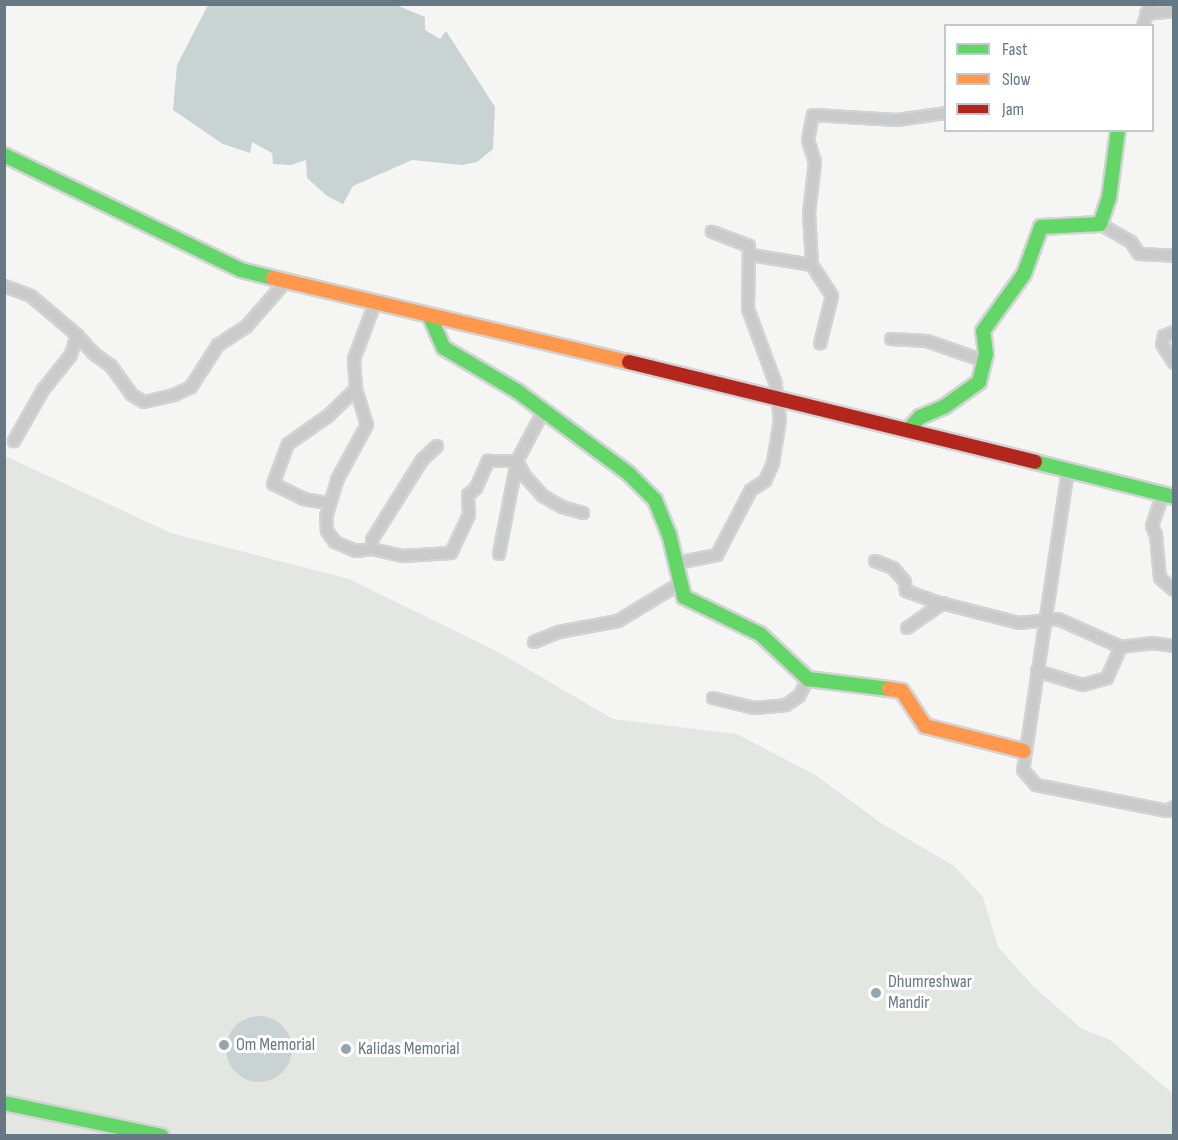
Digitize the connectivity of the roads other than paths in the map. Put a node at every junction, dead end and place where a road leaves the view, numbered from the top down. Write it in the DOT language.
graph roads {
  1 [pos="1173,11"];
  2 [pos="1147,15"];
  3 [pos="944,113"];
  4 [pos="1118,132"];
  5 [pos="4,155"];
  6 [pos="1100,224"];
  7 [pos="712,232"];
  8 [pos="751,255"];
  9 [pos="1173,256"];
  10 [pos="812,265"];
  11 [pos="287,279"];
  12 [pos="4,286"];
  13 [pos="375,303"];
  14 [pos="430,317"];
  15 [pos="1173,332"];
  16 [pos="77,335"];
  17 [pos="891,339"];
  18 [pos="820,344"];
  19 [pos="984,362"];
  20 [pos="1173,363"];
  21 [pos="356,389"];
  22 [pos="777,396"];
  23 [pos="544,411"];
  24 [pos="908,429"];
  25 [pos="14,441"];
  26 [pos="437,446"];
  27 [pos="517,461"];
  28 [pos="1068,470"];
  29 [pos="1168,496"];
  30 [pos="328,503"];
  31 [pos="583,513"];
  32 [pos="372,549"];
  33 [pos="499,554"];
  34 [pos="875,561"];
  35 [pos="676,562"];
  36 [pos="679,584"];
  37 [pos="1173,590"];
  38 [pos="943,603"];
  39 [pos="1046,622"];
  40 [pos="907,628"];
  41 [pos="534,642"];
  42 [pos="1173,646"];
  43 [pos="1121,647"];
  44 [pos="1038,671"];
  45 [pos="808,679"];
  46 [pos="713,698"];
  47 [pos="1024,750"];
  48 [pos="1173,808"];
  49 [pos="4,1103"];
  50 [pos="162,1136"];
  1 -- 2 [label="street"];
  3 -- 10 [label="street"];
  4 -- 6 [label="street"];
  5 -- 11 [label="street"];
  6 -- 9 [label="street"];
  6 -- 19 [label="street"];
  7 -- 8 [label="street"];
  8 -- 10 [label="street"];
  8 -- 22 [label="street"];
  10 -- 18 [label="street"];
  11 -- 13 [label="street"];
  11 -- 16 [label="street"];
  12 -- 16 [label="street"];
  13 -- 14 [label="street"];
  13 -- 21 [label="street"];
  14 -- 22 [label="street"];
  14 -- 23 [label="street"];
  15 -- 20 [label="street"];
  16 -- 25 [label="street"];
  17 -- 19 [label="street"];
  19 -- 24 [label="street"];
  21 -- 30 [label="street"];
  21 -- 30 [label="street"];
  22 -- 24 [label="street"];
  22 -- 35 [label="street"];
  23 -- 27 [label="street"];
  23 -- 35 [label="street"];
  24 -- 28 [label="street"];
  26 -- 32 [label="street"];
  27 -- 31 [label="street"];
  27 -- 32 [label="street"];
  27 -- 33 [label="street"];
  28 -- 29 [label="street"];
  28 -- 39 [label="street"];
  29 -- 37 [label="street"];
  30 -- 32 [label="street"];
  34 -- 38 [label="street"];
  35 -- 36 [label="street"];
  36 -- 41 [label="street"];
  36 -- 45 [label="street"];
  38 -- 39 [label="street"];
  38 -- 40 [label="street"];
  39 -- 43 [label="street"];
  39 -- 44 [label="street"];
  42 -- 43 [label="street"];
  43 -- 44 [label="street"];
  44 -- 47 [label="street"];
  45 -- 46 [label="street"];
  45 -- 47 [label="street"];
  47 -- 48 [label="street"];
  49 -- 50 [label="street"];
}
